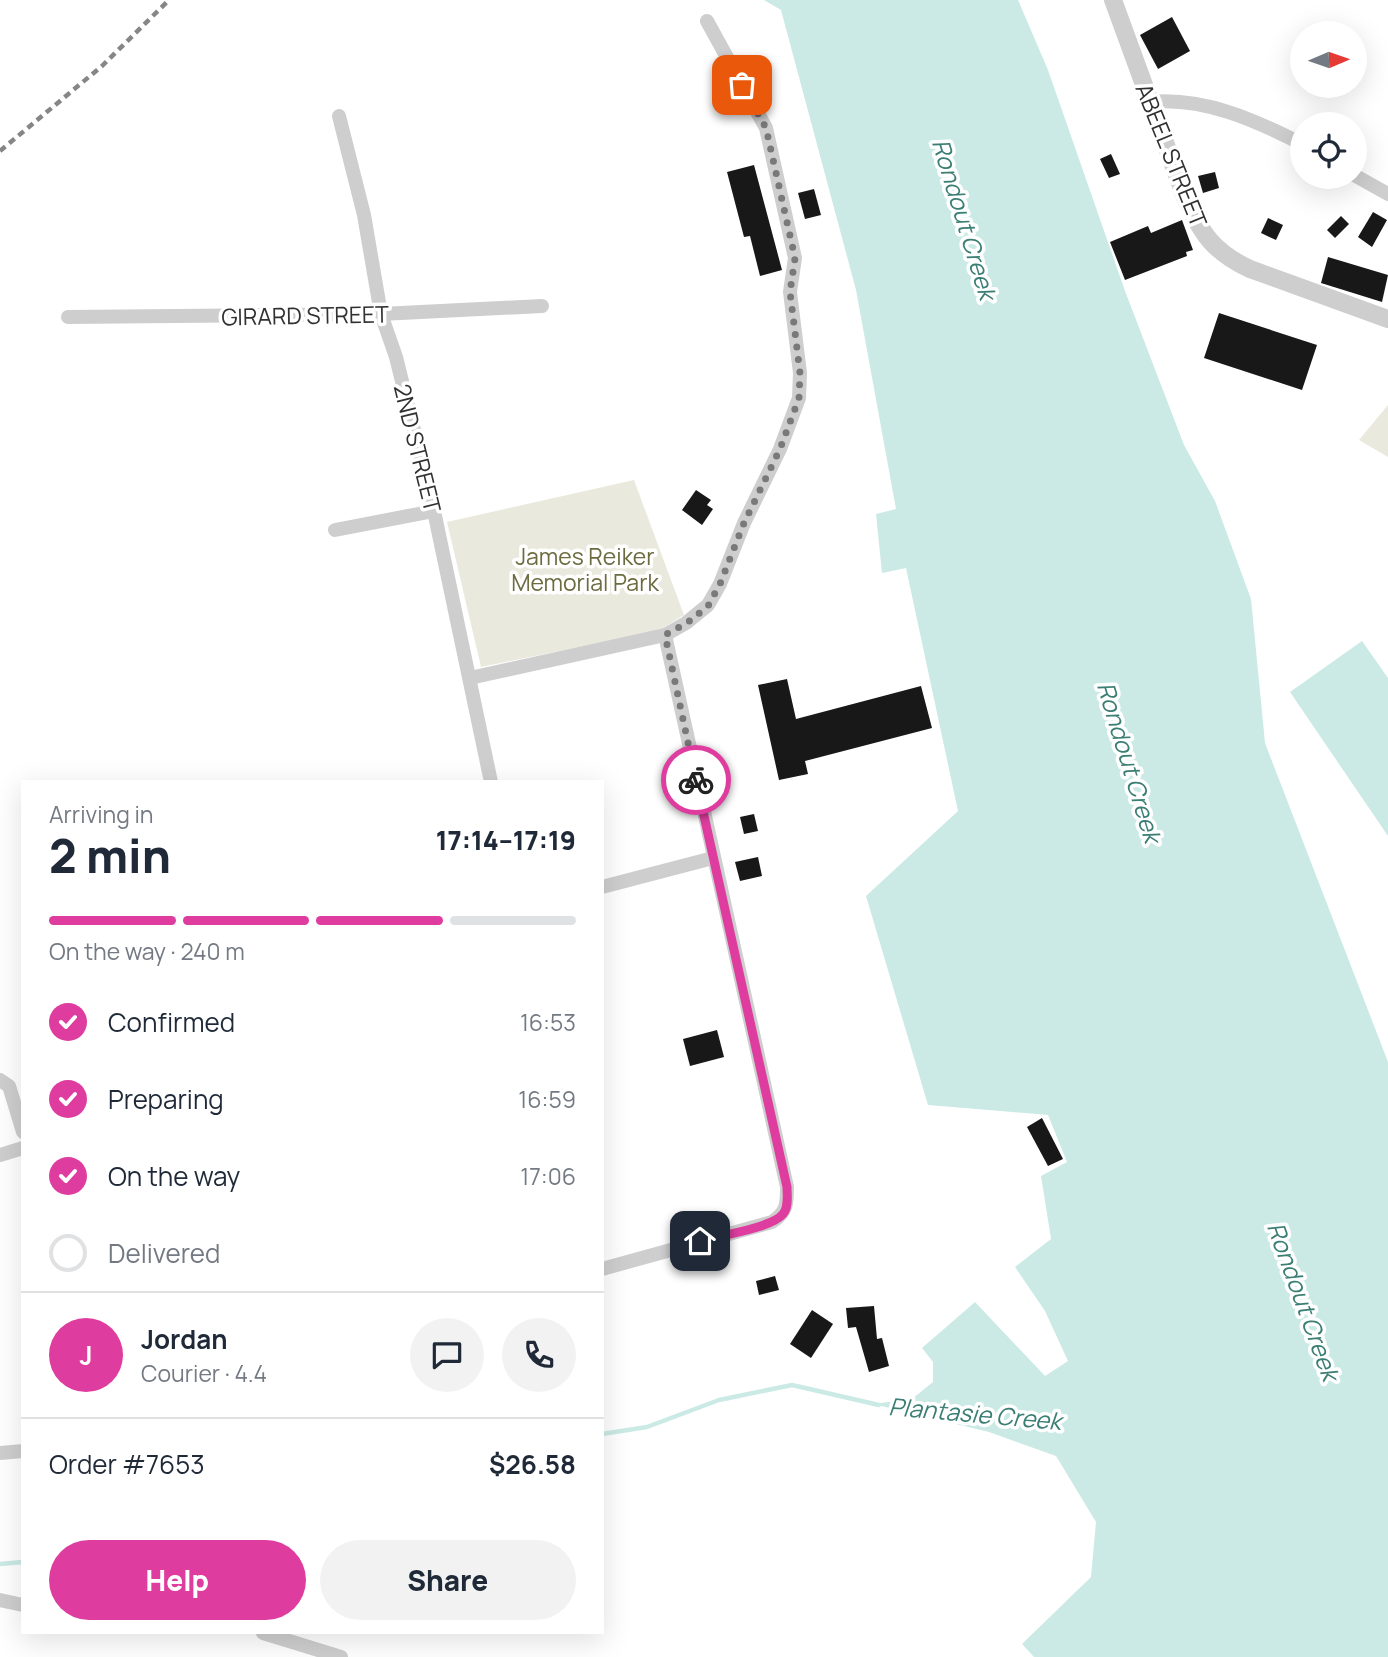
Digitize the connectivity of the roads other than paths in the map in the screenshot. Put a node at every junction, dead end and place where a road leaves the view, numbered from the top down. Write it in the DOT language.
graph roads {
  1 [pos="1113,0"];
  2 [pos="706,21"];
  3 [pos="1150,102"];
  4 [pos="339,116"];
  5 [pos="1290,138"];
  6 [pos="1367,182"];
  7 [pos="1388,194"];
  8 [pos="542,306"];
  9 [pos="381,314"];
  10 [pos="68,317"];
  11 [pos="1388,320"];
  12 [pos="434,511"];
  13 [pos="335,530"];
  14 [pos="665,635"];
  15 [pos="470,678"];
  16 [pos="492,780"];
  17 [pos="713,858"];
  18 [pos="604,886"];
  19 [pos="0,1080"];
  20 [pos="21,1125"];
  21 [pos="21,1149"];
  22 [pos="0,1155"];
  23 [pos="604,1266"];
  24 [pos="21,1451"];
  25 [pos="0,1453"];
  26 [pos="0,1600"];
  27 [pos="21,1605"];
  28 [pos="266,1634"];
  29 [pos="341,1657"];
  1 -- 3 [label="street, ABEEL STREET"];
  2 -- 14 [label="street"];
  3 -- 5 [label="street"];
  3 -- 11 [label="street, ABEEL STREET"];
  4 -- 9 [label="street, 2ND STREET"];
  6 -- 7 [label="street"];
  8 -- 9 [label="street, GIRARD STREET"];
  9 -- 10 [label="street, GIRARD STREET"];
  9 -- 12 [label="street, 2ND STREET"];
  12 -- 13 [label="street"];
  12 -- 15 [label="street, 2ND STREET"];
  14 -- 15 [label="street"];
  14 -- 17 [label="street"];
  15 -- 16 [label="street, 2ND STREET"];
  17 -- 18 [label="street"];
  17 -- 23 [label="street"];
  19 -- 20 [label="street"];
  21 -- 22 [label="street"];
  24 -- 25 [label="street"];
  26 -- 27 [label="street"];
  28 -- 29 [label="street"];
}
